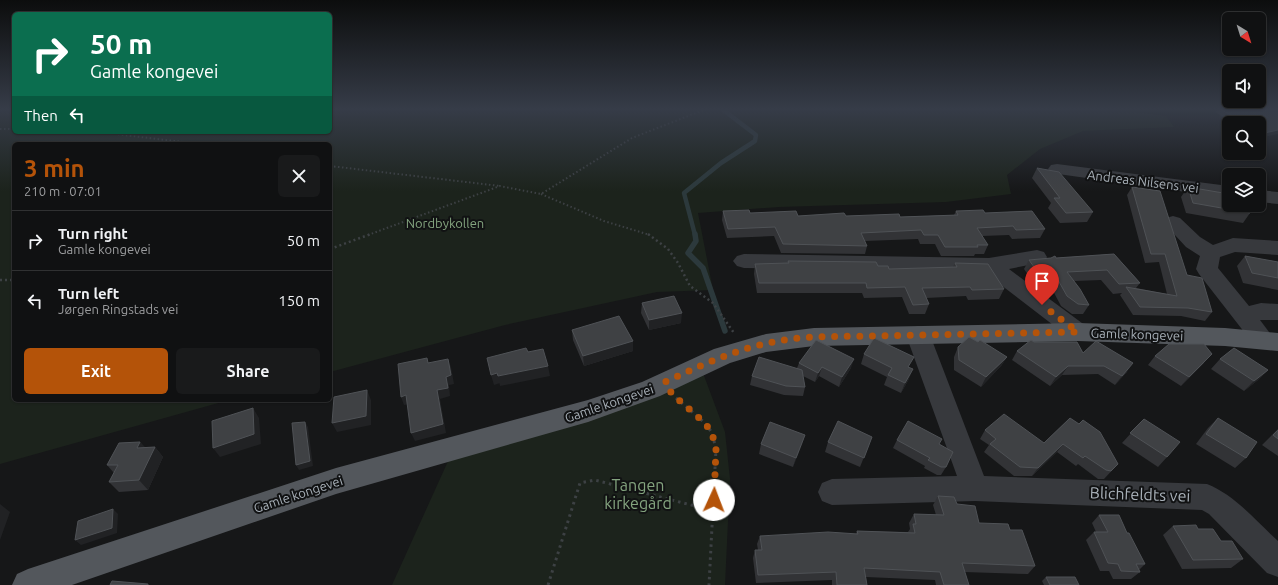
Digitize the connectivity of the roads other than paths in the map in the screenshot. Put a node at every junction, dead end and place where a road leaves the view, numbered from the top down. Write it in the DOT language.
graph roads {
  1 [pos="1057,170"];
  2 [pos="1222,191"];
  3 [pos="1266,197"];
  4 [pos="1278,198"];
  5 [pos="1173,222"];
  6 [pos="1278,248"];
  7 [pos="1211,253"];
  8 [pos="1037,257"];
  9 [pos="744,261"];
  10 [pos="989,265"];
  11 [pos="1278,312"];
  12 [pos="1246,318"];
  13 [pos="1078,332"];
  14 [pos="918,335"];
  15 [pos="1270,341"];
  16 [pos="975,488"];
  17 [pos="832,492"];
  18 [pos="1278,562"];
  19 [pos="28,585"];
  1 -- 2 [label="street, Andreas Nilsens vei"];
  3 -- 4 [label="street"];
  5 -- 7 [label="street"];
  6 -- 7 [label="street"];
  7 -- 12 [label="street"];
  8 -- 10 [label="street"];
  9 -- 10 [label="street"];
  10 -- 13 [label="street"];
  11 -- 12 [label="street"];
  12 -- 15 [label="street"];
  13 -- 14 [label="main road, Gamle kongevei"];
  13 -- 15 [label="main road, Gamle kongevei"];
  14 -- 16 [label="street"];
  14 -- 19 [label="main road, Gamle kongevei"];
  16 -- 17 [label="street, Blichfeldts vei"];
  16 -- 18 [label="street, Blichfeldts vei"];
}
